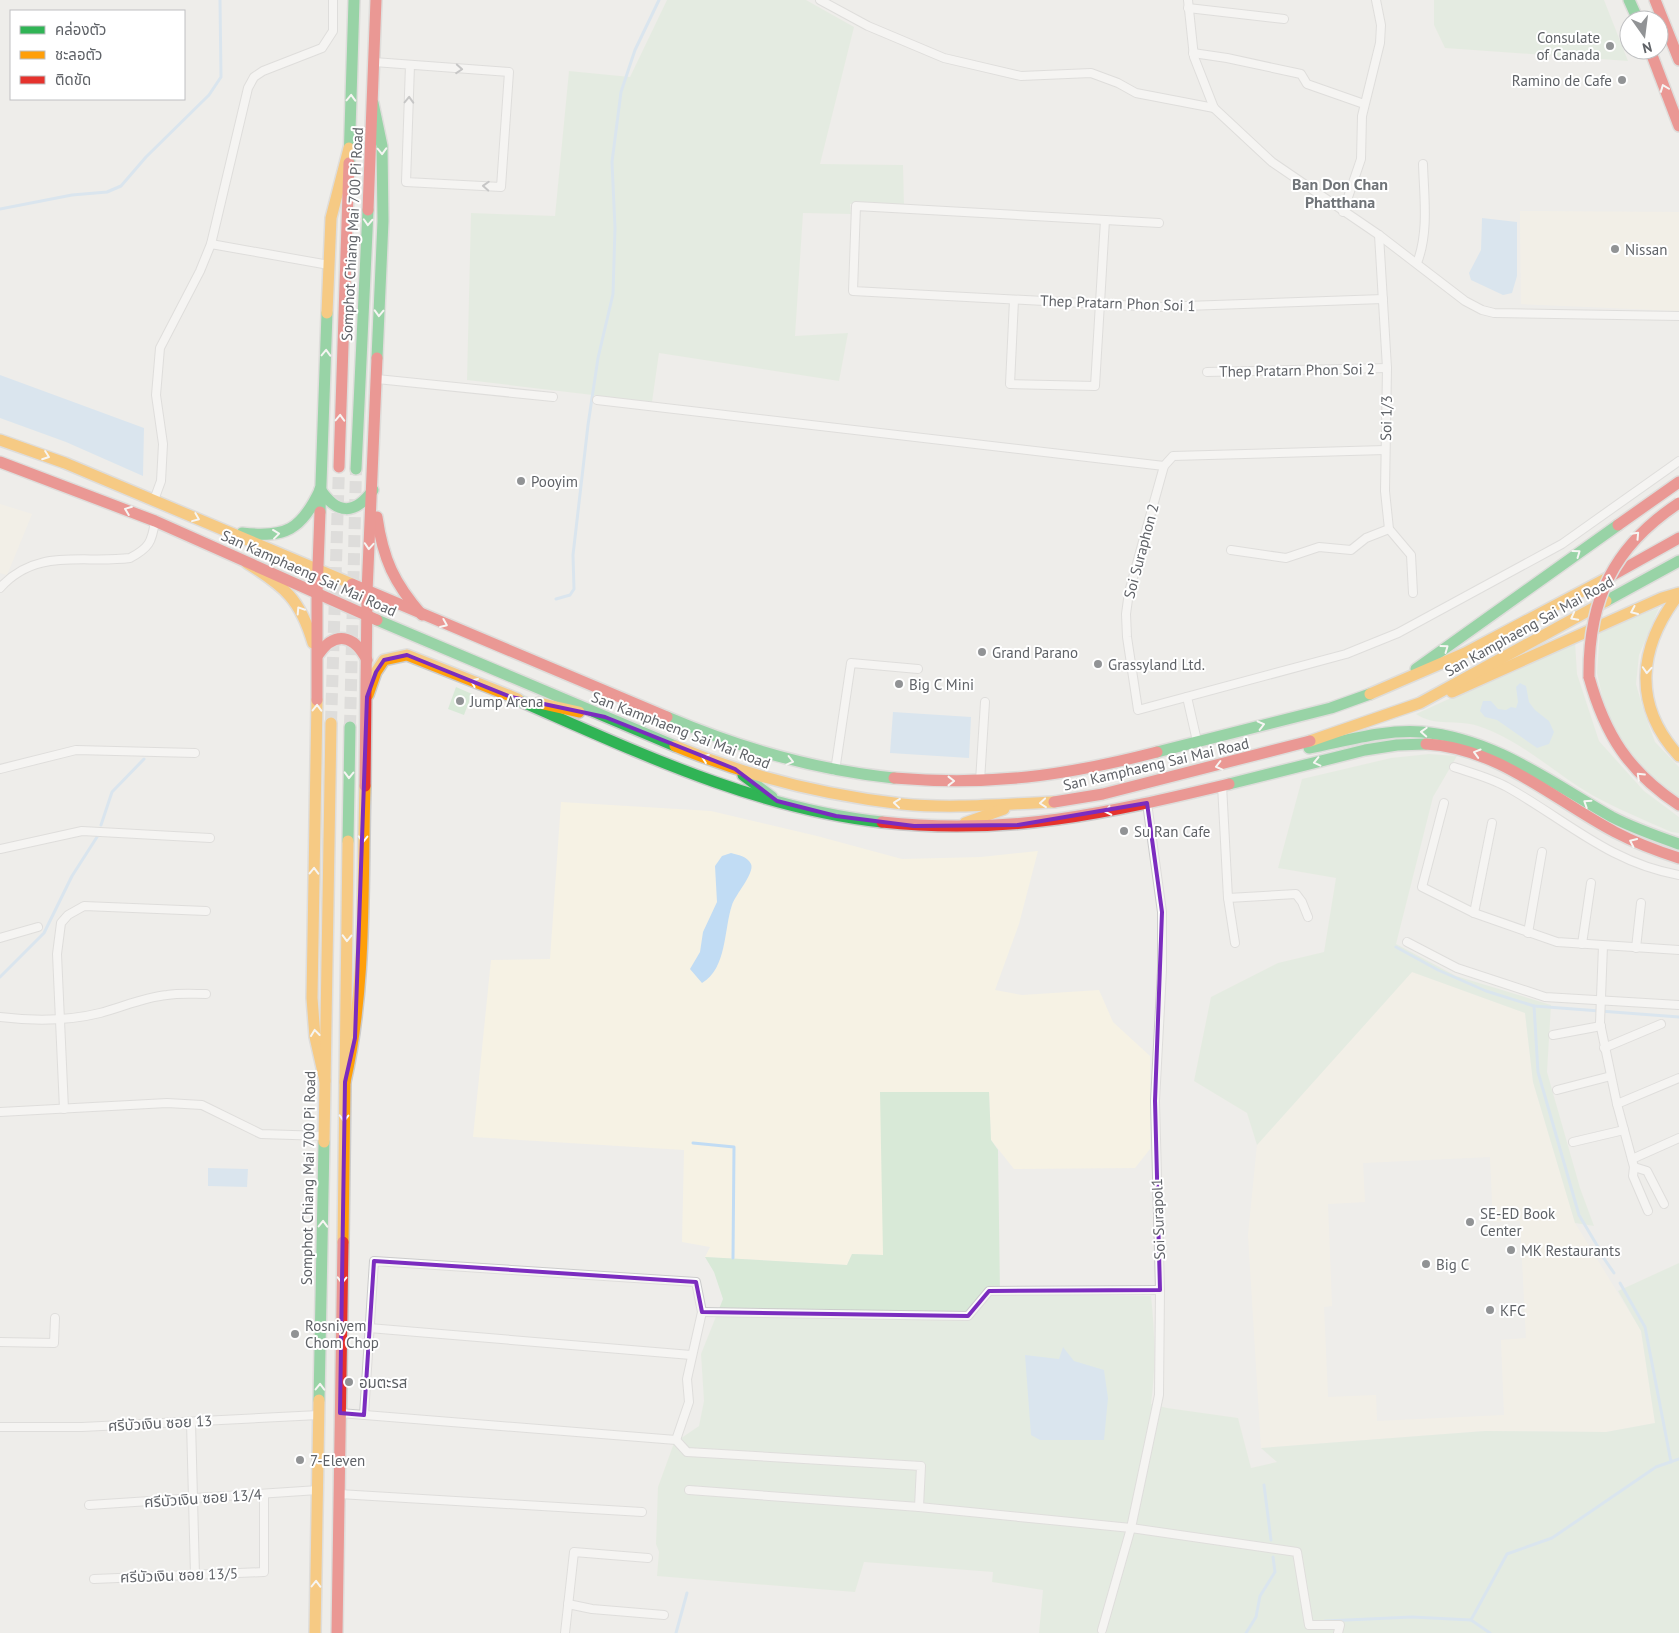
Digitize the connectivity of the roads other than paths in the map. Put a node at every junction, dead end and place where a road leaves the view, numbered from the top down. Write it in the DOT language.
graph roads {
  1 [pos="333,0"];
  2 [pos="354,0"];
  3 [pos="376,0"];
  4 [pos="820,0"];
  5 [pos="1376,0"];
  6 [pos="1655,0"];
  7 [pos="1188,4"];
  8 [pos="1284,19"];
  9 [pos="1194,53"];
  10 [pos="1654,60"];
  11 [pos="1679,60"];
  12 [pos="374,62"];
  13 [pos="410,65"];
  14 [pos="373,103"];
  15 [pos="1364,104"];
  16 [pos="1214,108"];
  17 [pos="1679,126"];
  18 [pos="349,148"];
  19 [pos="1423,164"];
  20 [pos="1343,212"];
  21 [pos="1105,220"];
  22 [pos="1159,223"];
  23 [pos="1378,235"];
  24 [pos="210,244"];
  25 [pos="1417,263"];
  26 [pos="329,265"];
  27 [pos="1383,299"];
  28 [pos="1014,300"];
  29 [pos="1100,305"];
  30 [pos="1679,316"];
  31 [pos="1387,368"];
  32 [pos="1207,372"];
  33 [pos="377,379"];
  34 [pos="553,397"];
  35 [pos="597,400"];
  36 [pos="0,440"];
  37 [pos="1385,450"];
  38 [pos="1679,461"];
  39 [pos="0,462"];
  40 [pos="1164,466"];
  41 [pos="339,467"];
  42 [pos="356,469"];
  43 [pos="1679,477"];
  44 [pos="1679,482"];
  45 [pos="320,489"];
  46 [pos="373,490"];
  47 [pos="1660,494"];
  48 [pos="154,500"];
  49 [pos="1679,503"];
  50 [pos="156,521"];
  51 [pos="1389,529"];
  52 [pos="228,531"];
  53 [pos="1679,538"];
  54 [pos="1231,550"];
  55 [pos="1679,561"];
  56 [pos="247,563"];
  57 [pos="317,571"];
  58 [pos="0,588"];
  59 [pos="367,592"];
  60 [pos="317,593"];
  61 [pos="1413,593"];
  62 [pos="1679,593"];
  63 [pos="422,615"];
  64 [pos="367,616"];
  65 [pos="318,655"];
  66 [pos="368,662"];
  67 [pos="918,669"];
  68 [pos="1392,687"];
  69 [pos="511,697"];
  70 [pos="1187,697"];
  71 [pos="367,698"];
  72 [pos="985,702"];
  73 [pos="1420,703"];
  74 [pos="605,717"];
  75 [pos="331,723"];
  76 [pos="350,726"];
  77 [pos="1196,742"];
  78 [pos="195,753"];
  79 [pos="1266,754"];
  80 [pos="1679,756"];
  81 [pos="1502,764"];
  82 [pos="1454,767"];
  83 [pos="0,768"];
  84 [pos="735,769"];
  85 [pos="835,771"];
  86 [pos="980,781"];
  87 [pos="1495,781"];
  88 [pos="1222,785"];
  89 [pos="1103,794"];
  90 [pos="777,802"];
  91 [pos="1444,803"];
  92 [pos="1141,804"];
  93 [pos="1015,805"];
  94 [pos="1679,805"];
  95 [pos="1492,823"];
  96 [pos="954,827"];
  97 [pos="210,838"];
  98 [pos="1679,844"];
  99 [pos="0,849"];
  100 [pos="1542,852"];
  101 [pos="1679,858"];
  102 [pos="1679,875"];
  103 [pos="1591,883"];
  104 [pos="1228,898"];
  105 [pos="1641,903"];
  106 [pos="206,911"];
  107 [pos="1474,914"];
  108 [pos="1308,917"];
  109 [pos="38,927"];
  110 [pos="1528,933"];
  111 [pos="0,938"];
  112 [pos="1406,942"];
  113 [pos="1235,943"];
  114 [pos="1582,944"];
  115 [pos="1603,946"];
  116 [pos="1636,948"];
  117 [pos="1679,950"];
  118 [pos="206,994"];
  119 [pos="1601,1005"];
  120 [pos="1679,1005"];
  121 [pos="0,1017"];
  122 [pos="60,1019"];
  123 [pos="1600,1024"];
  124 [pos="1661,1024"];
  125 [pos="1553,1035"];
  126 [pos="1604,1048"];
  127 [pos="1610,1076"];
  128 [pos="1679,1078"];
  129 [pos="325,1081"];
  130 [pos="345,1082"];
  131 [pos="1557,1090"];
  132 [pos="1617,1104"];
  133 [pos="64,1109"];
  134 [pos="0,1112"];
  135 [pos="1624,1130"];
  136 [pos="324,1136"];
  137 [pos="1679,1138"];
  138 [pos="1573,1142"];
  139 [pos="1633,1163"];
  140 [pos="1664,1204"];
  141 [pos="1648,1211"];
  142 [pos="1160,1290"];
  143 [pos="702,1312"];
  144 [pos="54,1318"];
  145 [pos="369,1328"];
  146 [pos="3,1341"];
  147 [pos="691,1355"];
  148 [pos="340,1413"];
  149 [pos="319,1415"];
  150 [pos="364,1415"];
  151 [pos="191,1422"];
  152 [pos="0,1426"];
  153 [pos="676,1440"];
  154 [pos="318,1490"];
  155 [pos="689,1490"];
  156 [pos="264,1494"];
  157 [pos="339,1494"];
  158 [pos="193,1498"];
  159 [pos="89,1505"];
  160 [pos="919,1507"];
  161 [pos="642,1512"];
  162 [pos="1131,1528"];
  163 [pos="648,1558"];
  164 [pos="195,1575"];
  165 [pos="94,1579"];
  166 [pos="568,1604"];
  167 [pos="664,1615"];
  168 [pos="1102,1630"];
  169 [pos="315,1633"];
  170 [pos="337,1633"];
  171 [pos="565,1633"];
  172 [pos="1338,1633"];
  1 -- 24 [label="street"];
  18 -- 2 [label="main road, Somphot Chiang Mai 700 Pi Road, one-way"];
  3 -- 12 [label="main road, Somphot Chiang Mai 700 Pi Road"];
  4 -- 16 [label="street"];
  5 -- 15 [label="street"];
  6 -- 11 [label="main road"];
  7 -- 8 [label="street"];
  7 -- 9 [label="street"];
  9 -- 15 [label="street"];
  9 -- 16 [label="street"];
  17 -- 10 [label="main road, one-way"];
  12 -- 13 [label="street"];
  12 -- 14 [label="main road, Somphot Chiang Mai 700 Pi Road"];
  13 -- 13 [label="street, one-way"];
  14 -- 33 [label="main road, one-way"];
  14 -- 42 [label="main road, Somphot Chiang Mai 700 Pi Road, one-way"];
  15 -- 20 [label="street"];
  16 -- 20 [label="street"];
  18 -- 26 [label="main road"];
  41 -- 18 [label="main road, Somphot Chiang Mai 700 Pi Road, one-way"];
  19 -- 25 [label="street"];
  20 -- 23 [label="street"];
  21 -- 22 [label="street"];
  21 -- 28 [label="street, Thep Pratarn Phon Soi 1"];
  21 -- 29 [label="street"];
  23 -- 25 [label="street"];
  23 -- 27 [label="street, Soi 1/3"];
  24 -- 26 [label="street"];
  24 -- 48 [label="street"];
  25 -- 30 [label="street"];
  45 -- 26 [label="main road, one-way"];
  27 -- 29 [label="street, Thep Pratarn Phon Soi 1"];
  27 -- 31 [label="street, Soi 1/3"];
  28 -- 29 [label="street, Thep Pratarn Phon Soi 1"];
  28 -- 29 [label="street"];
  31 -- 32 [label="street, Thep Pratarn Phon Soi 2"];
  31 -- 37 [label="street, Soi 1/3"];
  33 -- 34 [label="street"];
  33 -- 46 [label="main road"];
  35 -- 40 [label="street"];
  36 -- 48 [label="main road, San Kamphaeng Sai Mai Road, one-way"];
  37 -- 40 [label="street, Soi Suraphon 2"];
  37 -- 51 [label="street, Soi 1/3"];
  38 -- 70 [label="street"];
  50 -- 39 [label="main road, San Kamphaeng Sai Mai Road, one-way"];
  40 -- 70 [label="street, Soi Suraphon 2"];
  43 -- 47 [label="main road"];
  44 -- 47 [label="main road"];
  45 -- 46 [label="main road"];
  52 -- 45 [label="main road, one-way"];
  45 -- 57 [label="main road"];
  46 -- 59 [label="main road, one-way"];
  46 -- 63 [label="main road"];
  68 -- 47 [label="main road, one-way"];
  48 -- 52 [label="main road, San Kamphaeng Sai Mai Road, one-way"];
  94 -- 49 [label="main road, one-way, bridge"];
  50 -- 56 [label="main road, San Kamphaeng Sai Mai Road"];
  50 -- 58 [label="street"];
  51 -- 54 [label="street"];
  51 -- 61 [label="street"];
  52 -- 57 [label="main road, San Kamphaeng Sai Mai Road"];
  53 -- 68 [label="main road, San Kamphaeng Sai Mai Road, bridge"];
  55 -- 73 [label="main road, San Kamphaeng Sai Mai Road, one-way"];
  56 -- 60 [label="main road, San Kamphaeng Sai Mai Road"];
  65 -- 56 [label="main road, one-way"];
  57 -- 59 [label="main road, San Kamphaeng Sai Mai Road"];
  57 -- 60 [label="main road"];
  59 -- 63 [label="main road, San Kamphaeng Sai Mai Road"];
  59 -- 64 [label="main road"];
  60 -- 64 [label="main road, San Kamphaeng Sai Mai Road"];
  60 -- 65 [label="main road"];
  62 -- 73 [label="main road, one-way"];
  62 -- 80 [label="main road, one-way"];
  63 -- 85 [label="main road, San Kamphaeng Sai Mai Road, one-way"];
  64 -- 66 [label="main road"];
  64 -- 74 [label="main road, San Kamphaeng Sai Mai Road"];
  65 -- 66 [label="main road"];
  129 -- 65 [label="main road, one-way"];
  66 -- 71 [label="main road"];
  67 -- 85 [label="street"];
  77 -- 68 [label="main road, San Kamphaeng Sai Mai Road, one-way"];
  69 -- 71 [label="main road, one-way"];
  69 -- 74 [label="main road"];
  69 -- 90 [label="main road"];
  70 -- 77 [label="street"];
  71 -- 130 [label="main road, one-way"];
  72 -- 86 [label="street"];
  73 -- 79 [label="main road, San Kamphaeng Sai Mai Road"];
  84 -- 74 [label="main road, San Kamphaeng Sai Mai Road, one-way"];
  75 -- 129 [label="main road, Somphot Chiang Mai 700 Pi Road"];
  76 -- 130 [label="main road, one-way"];
  77 -- 86 [label="main road, San Kamphaeng Sai Mai Road"];
  78 -- 83 [label="street"];
  79 -- 89 [label="main road, San Kamphaeng Sai Mai Road, one-way"];
  98 -- 79 [label="main road, one-way"];
  81 -- 87 [label="street"];
  81 -- 88 [label="main road, one-way"];
  101 -- 81 [label="main road, one-way"];
  82 -- 87 [label="street"];
  84 -- 90 [label="main road"];
  93 -- 84 [label="main road, San Kamphaeng Sai Mai Road, one-way"];
  85 -- 86 [label="main road, San Kamphaeng Sai Mai Road, one-way"];
  87 -- 102 [label="street"];
  88 -- 92 [label="main road"];
  88 -- 104 [label="street"];
  89 -- 92 [label="main road"];
  89 -- 93 [label="main road, San Kamphaeng Sai Mai Road, one-way"];
  90 -- 96 [label="main road"];
  91 -- 107 [label="street"];
  92 -- 96 [label="main road, one-way"];
  92 -- 142 [label="street, Soi Surapol1"];
  93 -- 96 [label="main road"];
  95 -- 107 [label="street"];
  97 -- 99 [label="street"];
  100 -- 110 [label="street"];
  103 -- 114 [label="street"];
  104 -- 108 [label="street"];
  104 -- 113 [label="street"];
  105 -- 116 [label="street"];
  106 -- 122 [label="street"];
  107 -- 110 [label="street"];
  109 -- 111 [label="street"];
  110 -- 114 [label="street"];
  112 -- 119 [label="street"];
  114 -- 115 [label="street"];
  115 -- 116 [label="street"];
  115 -- 119 [label="street"];
  116 -- 117 [label="street"];
  118 -- 122 [label="street"];
  119 -- 120 [label="street"];
  119 -- 123 [label="street"];
  121 -- 122 [label="street"];
  122 -- 133 [label="street"];
  123 -- 125 [label="street"];
  123 -- 126 [label="street"];
  124 -- 126 [label="street"];
  126 -- 127 [label="street"];
  127 -- 131 [label="street"];
  127 -- 132 [label="street"];
  128 -- 132 [label="street"];
  129 -- 136 [label="main road, Somphot Chiang Mai 700 Pi Road"];
  130 -- 148 [label="main road, one-way"];
  132 -- 135 [label="street"];
  133 -- 134 [label="street"];
  133 -- 136 [label="street"];
  135 -- 138 [label="street"];
  135 -- 139 [label="street"];
  149 -- 136 [label="main road, Somphot Chiang Mai 700 Pi Road, one-way"];
  137 -- 139 [label="street"];
  139 -- 140 [label="street"];
  139 -- 141 [label="street"];
  142 -- 143 [label="street"];
  142 -- 162 [label="street, Soi Surapol1"];
  143 -- 145 [label="street"];
  143 -- 147 [label="street"];
  144 -- 146 [label="street"];
  145 -- 147 [label="street"];
  145 -- 150 [label="street"];
  147 -- 153 [label="street"];
  148 -- 150 [label="street"];
  148 -- 157 [label="main road"];
  149 -- 151 [label="street, ศรีบัวเงิน ซอย 13"];
  149 -- 154 [label="main road, Somphot Chiang Mai 700 Pi Road"];
  150 -- 153 [label="street"];
  151 -- 152 [label="street, ศรีบัวเงิน ซอย 13"];
  151 -- 158 [label="street"];
  153 -- 160 [label="street"];
  154 -- 156 [label="street, ศรีบัวเงิน ซอย 13/4"];
  169 -- 154 [label="main road, Somphot Chiang Mai 700 Pi Road, one-way"];
  155 -- 160 [label="street"];
  156 -- 158 [label="street, ศรีบัวเงิน ซอย 13/4"];
  156 -- 164 [label="street, ศรีบัวเงิน ซอย 13/5"];
  157 -- 161 [label="street"];
  157 -- 170 [label="main road"];
  158 -- 159 [label="street, ศรีบัวเงิน ซอย 13/4"];
  158 -- 164 [label="street"];
  160 -- 162 [label="street"];
  162 -- 168 [label="street, Soi Surapol1"];
  162 -- 172 [label="street"];
  163 -- 166 [label="street"];
  164 -- 165 [label="street, ศรีบัวเงิน ซอย 13/5"];
  166 -- 167 [label="street"];
  166 -- 171 [label="street"];
}
